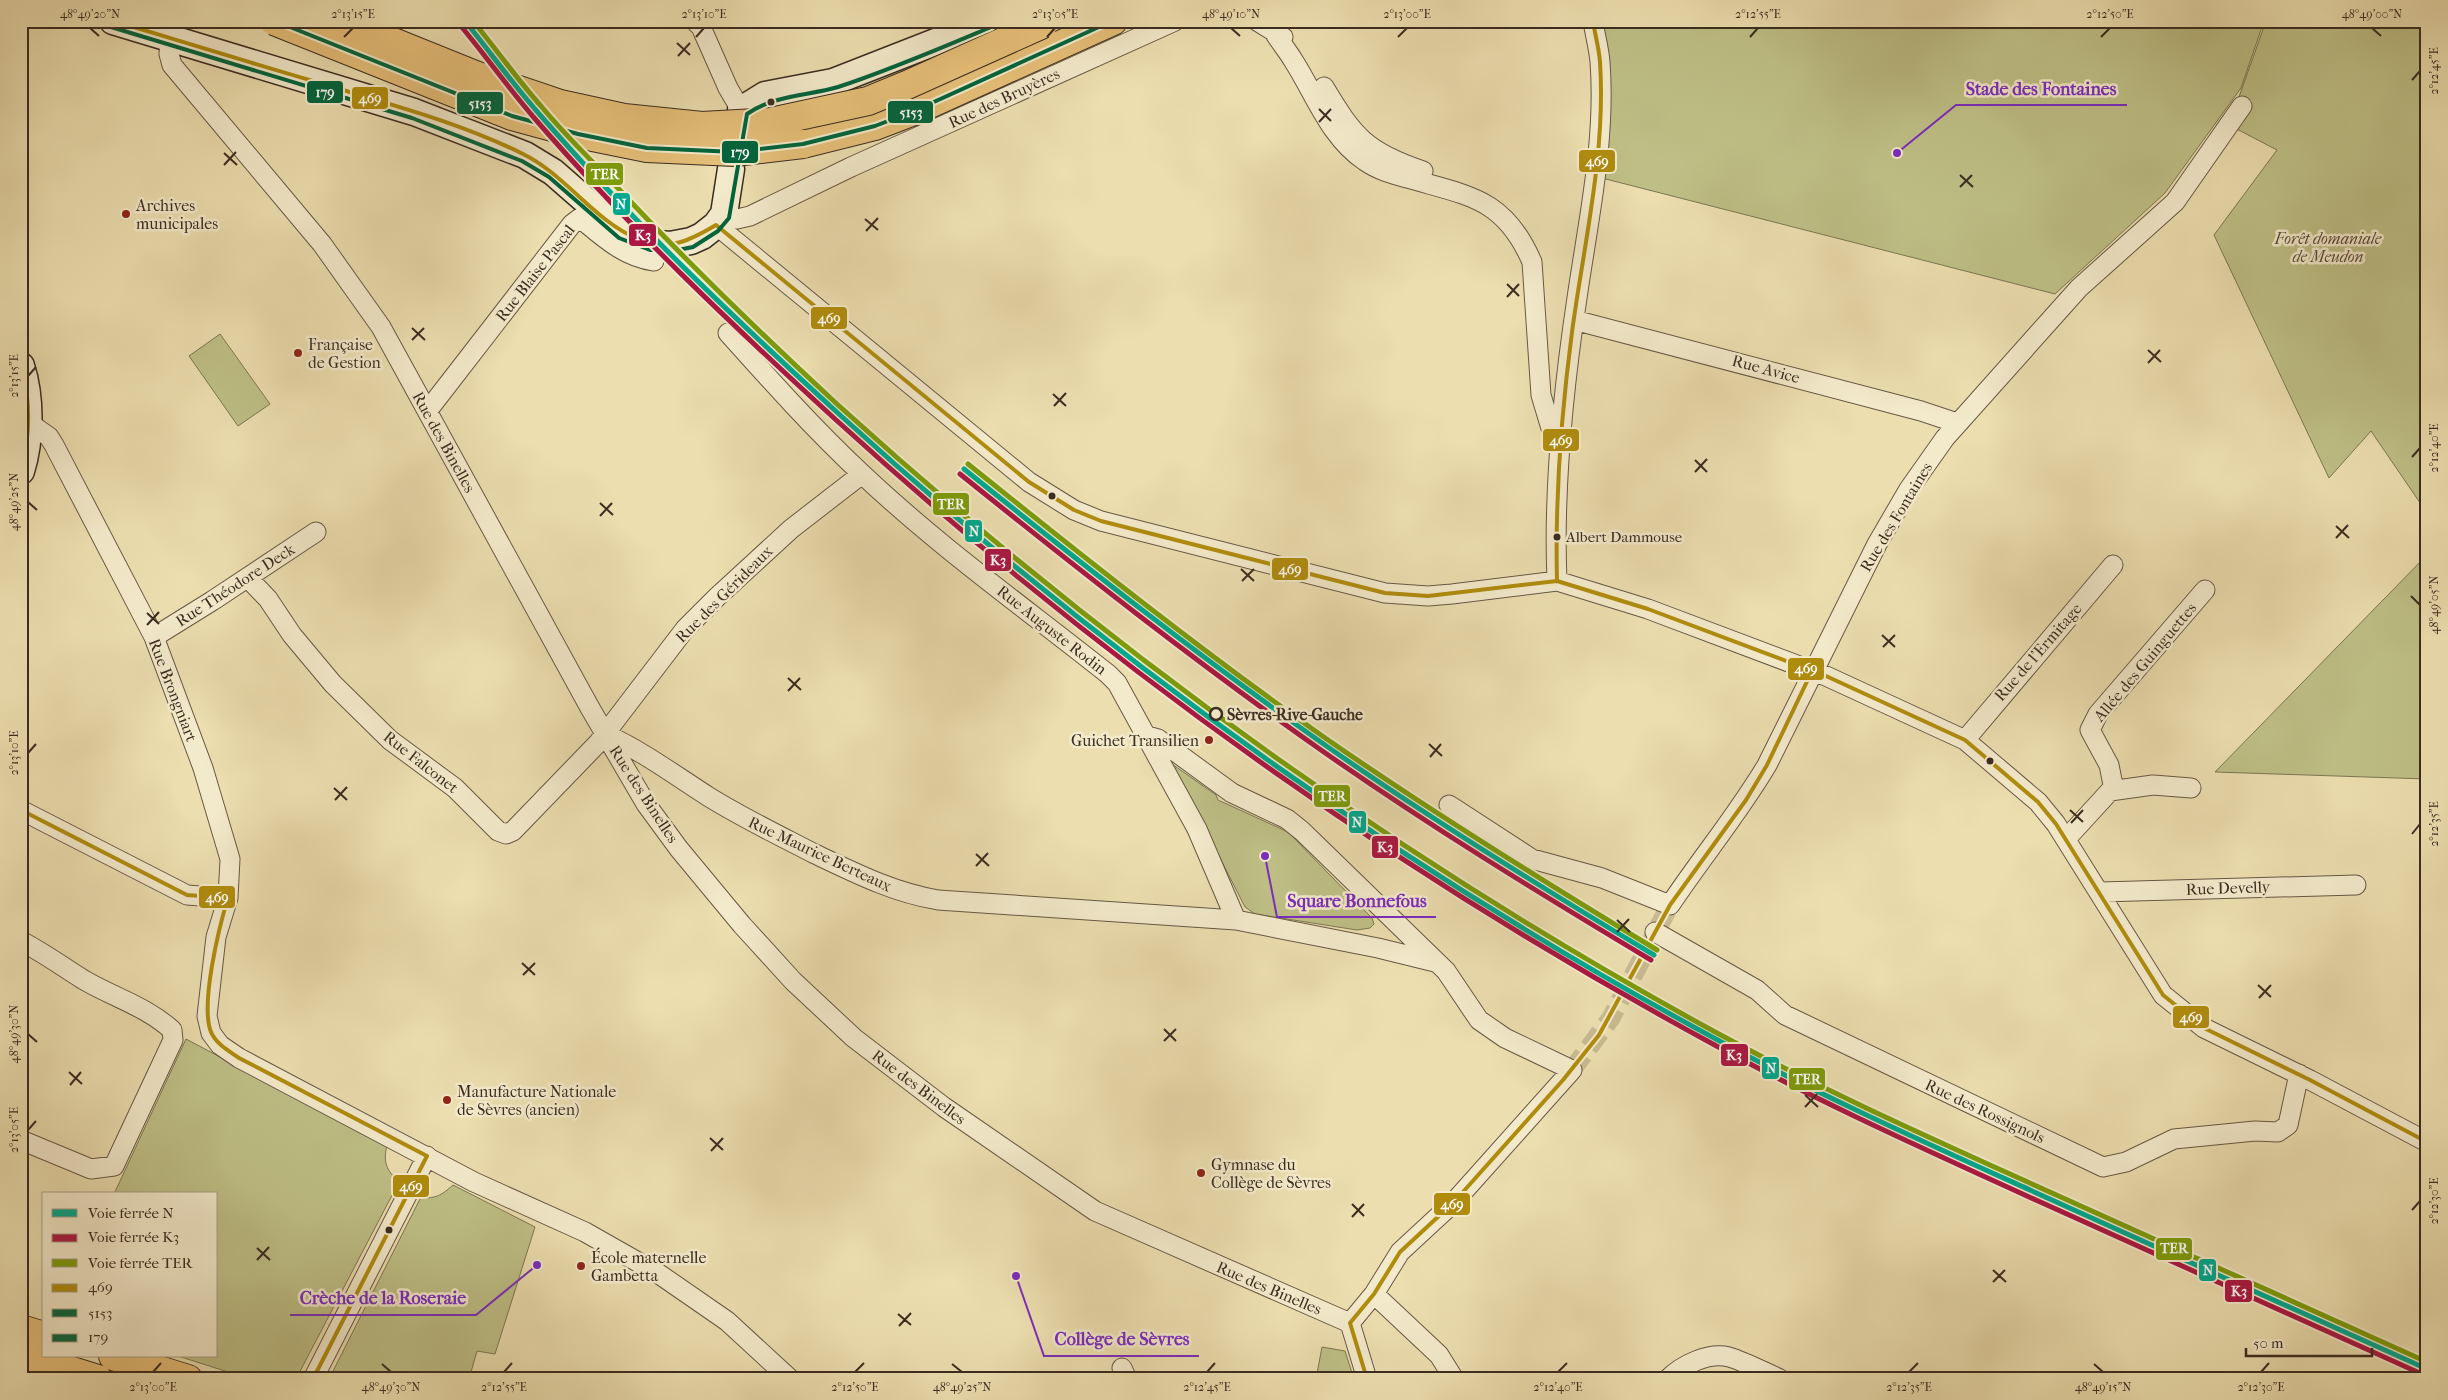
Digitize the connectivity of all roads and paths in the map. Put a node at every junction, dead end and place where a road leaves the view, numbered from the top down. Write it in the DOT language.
graph roads {
  1 [pos="274,21"];
  2 [pos="341,21"];
  3 [pos="695,21"];
  4 [pos="1113,21"];
  5 [pos="1176,21"];
  6 [pos="1257,21"];
  7 [pos="1593,21"];
  8 [pos="120,22"];
  9 [pos="972,24"];
  10 [pos="1050,31"];
  11 [pos="1274,32"];
  12 [pos="170,38"];
  13 [pos="2242,106"];
  14 [pos="741,110"];
  15 [pos="731,169"];
  16 [pos="720,220"];
  17 [pos="656,245"];
  18 [pos="1574,320"];
  19 [pos="728,333"];
  20 [pos="21,366"];
  21 [pos="1564,407"];
  22 [pos="426,409"];
  23 [pos="1958,423"];
  24 [pos="25,426"];
  25 [pos="1561,440"];
  26 [pos="21,471"];
  27 [pos="862,474"];
  28 [pos="316,532"];
  29 [pos="2113,565"];
  30 [pos="248,578"];
  31 [pos="1557,581"];
  32 [pos="2205,590"];
  33 [pos="154,637"];
  34 [pos="1812,671"];
  35 [pos="605,734"];
  36 [pos="1147,736"];
  37 [pos="1965,740"];
  38 [pos="2190,788"];
  39 [pos="2114,790"];
  40 [pos="1449,805"];
  41 [pos="21,810"];
  42 [pos="2066,839"];
  43 [pos="2356,885"];
  44 [pos="2100,892"];
  45 [pos="228,898"];
  46 [pos="1386,915"];
  47 [pos="1236,920"];
  48 [pos="1655,932"];
  49 [pos="21,941"];
  50 [pos="1371,946"];
  51 [pos="1435,962"];
  52 [pos="2298,1074"];
  53 [pos="21,1140"];
  54 [pos="2427,1142"];
  55 [pos="427,1156"];
  56 [pos="1374,1294"];
  57 [pos="1350,1323"];
  58 [pos="21,1329"];
  59 [pos="42,1335"];
  60 [pos="21,1355"];
  61 [pos="120,1358"];
  62 [pos="98,1379"];
  63 [pos="188,1379"];
  64 [pos="313,1379"];
  65 [pos="790,1379"];
  66 [pos="1367,1379"];
  67 [pos="1454,1379"];
  68 [pos="1668,1379"];
  69 [pos="1780,1379"];
  1 -- 10 [label="main road, bridge"];
  2 -- 10 [label="main road, bridge"];
  3 -- 14 [label="street"];
  4 -- 10 [label="main road"];
  5 -- 16 [label="street, Rue des Bruyères"];
  6 -- 11 [label="street"];
  7 -- 18 [label="street"];
  8 -- 12 [label="street"];
  9 -- 14 [label="street"];
  11 -- 21 [label="street"];
  11 -- 25 [label="street"];
  12 -- 17 [label="street"];
  12 -- 22 [label="street, Rue des Binelles"];
  13 -- 23 [label="street, Rue des Fontaines"];
  15 -- 16 [label="street"];
  16 -- 17 [label="street"];
  16 -- 31 [label="street"];
  17 -- 22 [label="street, Rue Blaise Pascal"];
  18 -- 21 [label="street"];
  18 -- 23 [label="street, Rue Avice"];
  19 -- 27 [label="street, Rue Auguste Rodin"];
  20 -- 24 [label="street"];
  21 -- 25 [label="street"];
  22 -- 35 [label="street, Rue des Binelles"];
  23 -- 34 [label="street, Rue des Fontaines"];
  24 -- 26 [label="street"];
  24 -- 33 [label="street, Rue Brongniart"];
  25 -- 31 [label="street"];
  27 -- 35 [label="street, Rue des Gérideaux"];
  27 -- 36 [label="street, Rue Auguste Rodin"];
  28 -- 30 [label="street, Rue Théodore Deck"];
  29 -- 37 [label="street, Rue de l'Ermitage"];
  30 -- 33 [label="street, Rue Théodore Deck"];
  30 -- 35 [label="street, Rue Falconet"];
  31 -- 34 [label="street"];
  32 -- 39 [label="street, Allée des Guinguettes"];
  33 -- 45 [label="street, Rue Brongniart"];
  34 -- 37 [label="street"];
  34 -- 40 [label="street, Rue des Fontaines"];
  35 -- 47 [label="street, Rue Maurice Berteaux"];
  35 -- 57 [label="street, Rue des Binelles"];
  36 -- 46 [label="street"];
  36 -- 47 [label="street, Rue Auguste Rodin"];
  37 -- 42 [label="street"];
  38 -- 39 [label="street"];
  39 -- 42 [label="street"];
  41 -- 45 [label="street"];
  42 -- 44 [label="street"];
  43 -- 44 [label="street, Rue Develly"];
  44 -- 52 [label="street"];
  45 -- 55 [label="street, Rue Brongniart"];
  46 -- 50 [label="street"];
  46 -- 51 [label="street"];
  47 -- 50 [label="street, Rue Maurice Berteaux"];
  48 -- 52 [label="street, Rue des Rossignols"];
  49 -- 53 [label="street"];
  50 -- 51 [label="street, Rue Maurice Berteaux"];
  51 -- 56 [label="street"];
  52 -- 54 [label="street"];
  55 -- 64 [label="street"];
  55 -- 65 [label="street, Rue Brongniart"];
  56 -- 57 [label="street"];
  56 -- 67 [label="street"];
  57 -- 66 [label="street"];
  58 -- 59 [label="main road"];
  60 -- 62 [label="main road"];
  61 -- 63 [label="main road"];
  68 -- 69 [label="street"];
}
